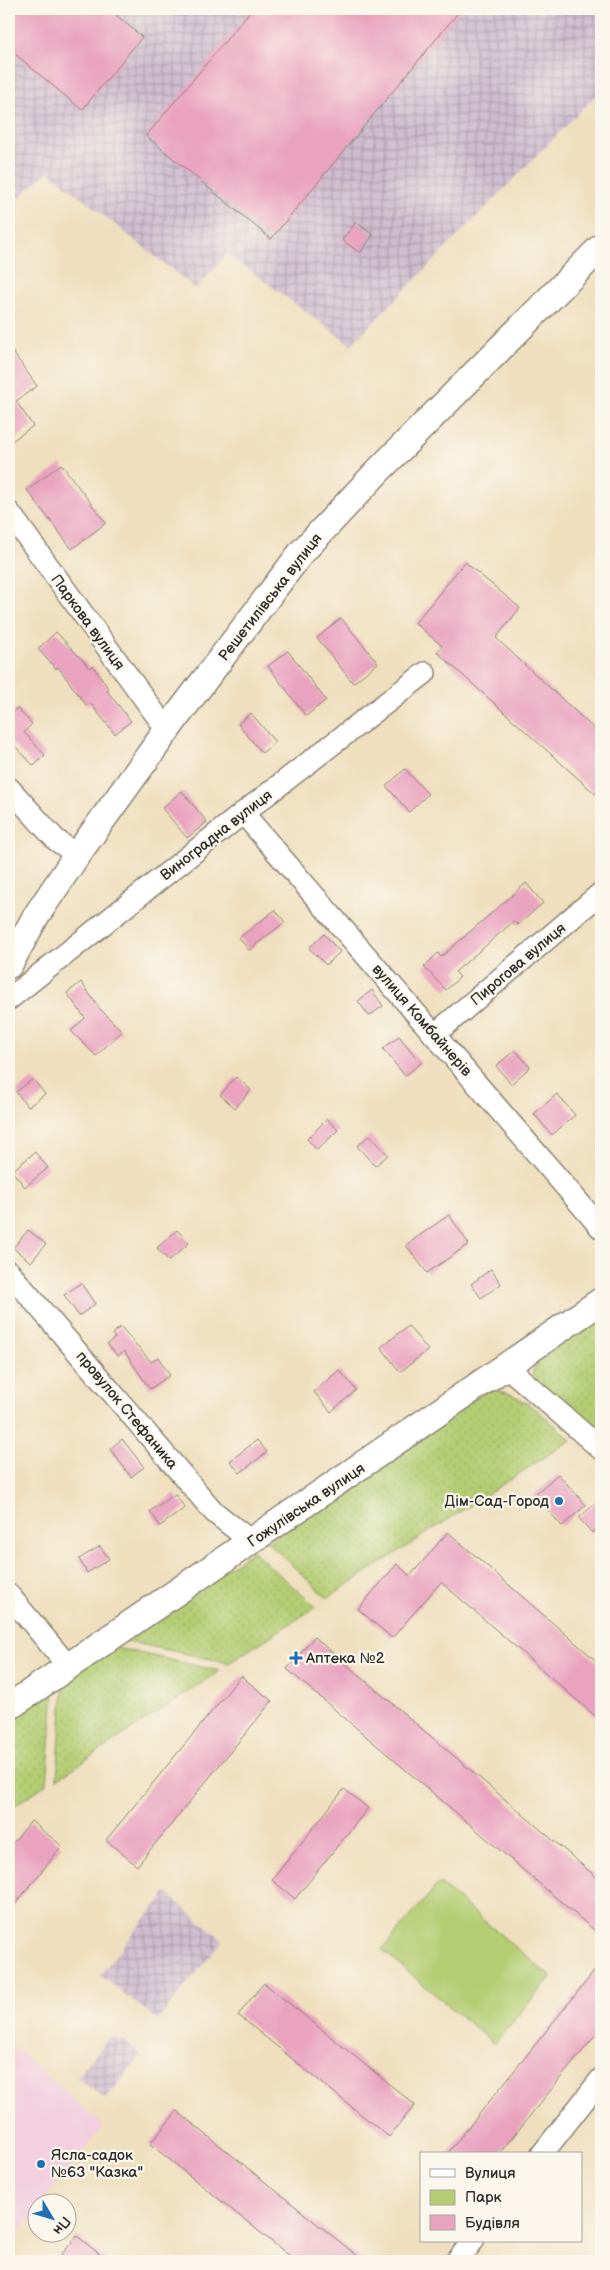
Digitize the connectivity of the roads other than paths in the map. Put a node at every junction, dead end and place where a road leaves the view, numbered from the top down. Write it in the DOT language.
graph roads {
  1 [pos="601,247"];
  2 [pos="9,512"];
  3 [pos="425,673"];
  4 [pos="167,730"];
  5 [pos="9,788"];
  6 [pos="242,813"];
  7 [pos="77,855"];
  8 [pos="601,893"];
  9 [pos="9,965"];
  10 [pos="9,998"];
  11 [pos="434,1035"];
  12 [pos="601,1228"];
  13 [pos="9,1272"];
  14 [pos="601,1301"];
  15 [pos="507,1367"];
  16 [pos="601,1449"];
  17 [pos="252,1542"];
  18 [pos="9,1596"];
  19 [pos="68,1666"];
  20 [pos="9,1708"];
  21 [pos="601,2079"];
  22 [pos="544,2152"];
  23 [pos="472,2242"];
  24 [pos="457,2261"];
  1 -- 4 [label="street, Решетилівська вулиця"];
  2 -- 4 [label="street, Паркова вулиця"];
  3 -- 6 [label="street, Виноградна вулиця"];
  4 -- 7 [label="street, Решетилівська вулиця"];
  5 -- 7 [label="street"];
  6 -- 10 [label="street, Виноградна вулиця"];
  6 -- 11 [label="street, вулиця Комбайнерів"];
  7 -- 9 [label="street, Решетилівська вулиця"];
  8 -- 11 [label="street, Пирогова вулиця"];
  11 -- 12 [label="street, вулиця Комбайнерів"];
  13 -- 17 [label="street, провулок Стефаника"];
  14 -- 15 [label="street, Гожулівська вулиця"];
  15 -- 16 [label="street"];
  15 -- 17 [label="street, Гожулівська вулиця"];
  17 -- 19 [label="street, Гожулівська вулиця"];
  18 -- 19 [label="street"];
  19 -- 20 [label="street, Гожулівська вулиця"];
  21 -- 22 [label="street"];
  23 -- 24 [label="street"];
}
